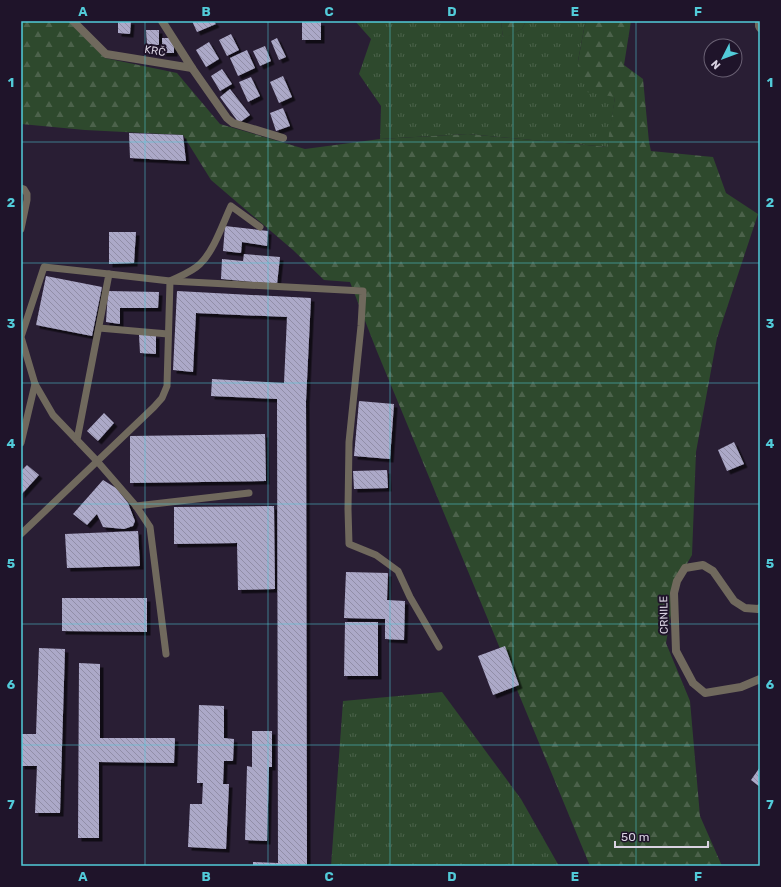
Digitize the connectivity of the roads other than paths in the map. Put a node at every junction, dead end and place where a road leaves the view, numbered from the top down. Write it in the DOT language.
graph roads {
  1 [pos="73,21"];
  2 [pos="162,21"];
  3 [pos="759,21"];
  4 [pos="760,28"];
  5 [pos="192,68"];
  6 [pos="283,138"];
  7 [pos="21,188"];
  8 [pos="260,227"];
  9 [pos="21,229"];
  10 [pos="109,274"];
  11 [pos="170,281"];
  12 [pos="99,328"];
  13 [pos="168,334"];
  14 [pos="21,337"];
  15 [pos="35,384"];
  16 [pos="77,440"];
  17 [pos="21,443"];
  18 [pos="97,461"];
  19 [pos="249,493"];
  20 [pos="136,506"];
  21 [pos="21,534"];
  22 [pos="760,608"];
  23 [pos="439,647"];
  24 [pos="166,654"];
  25 [pos="760,679"];
  1 -- 5 [label="street, KRČ"];
  2 -- 5 [label="street, KRČ"];
  3 -- 4 [label="street"];
  5 -- 6 [label="street"];
  7 -- 9 [label="lane"];
  8 -- 11 [label="lane"];
  10 -- 11 [label="lane"];
  10 -- 12 [label="lane"];
  10 -- 14 [label="lane"];
  11 -- 13 [label="lane"];
  11 -- 23 [label="lane"];
  12 -- 13 [label="lane"];
  12 -- 16 [label="lane"];
  13 -- 18 [label="lane"];
  14 -- 15 [label="lane"];
  15 -- 16 [label="lane"];
  15 -- 17 [label="lane"];
  16 -- 18 [label="lane"];
  18 -- 20 [label="lane"];
  18 -- 21 [label="lane"];
  19 -- 20 [label="lane"];
  20 -- 24 [label="lane"];
  22 -- 25 [label="street, CRNILE"];
}
